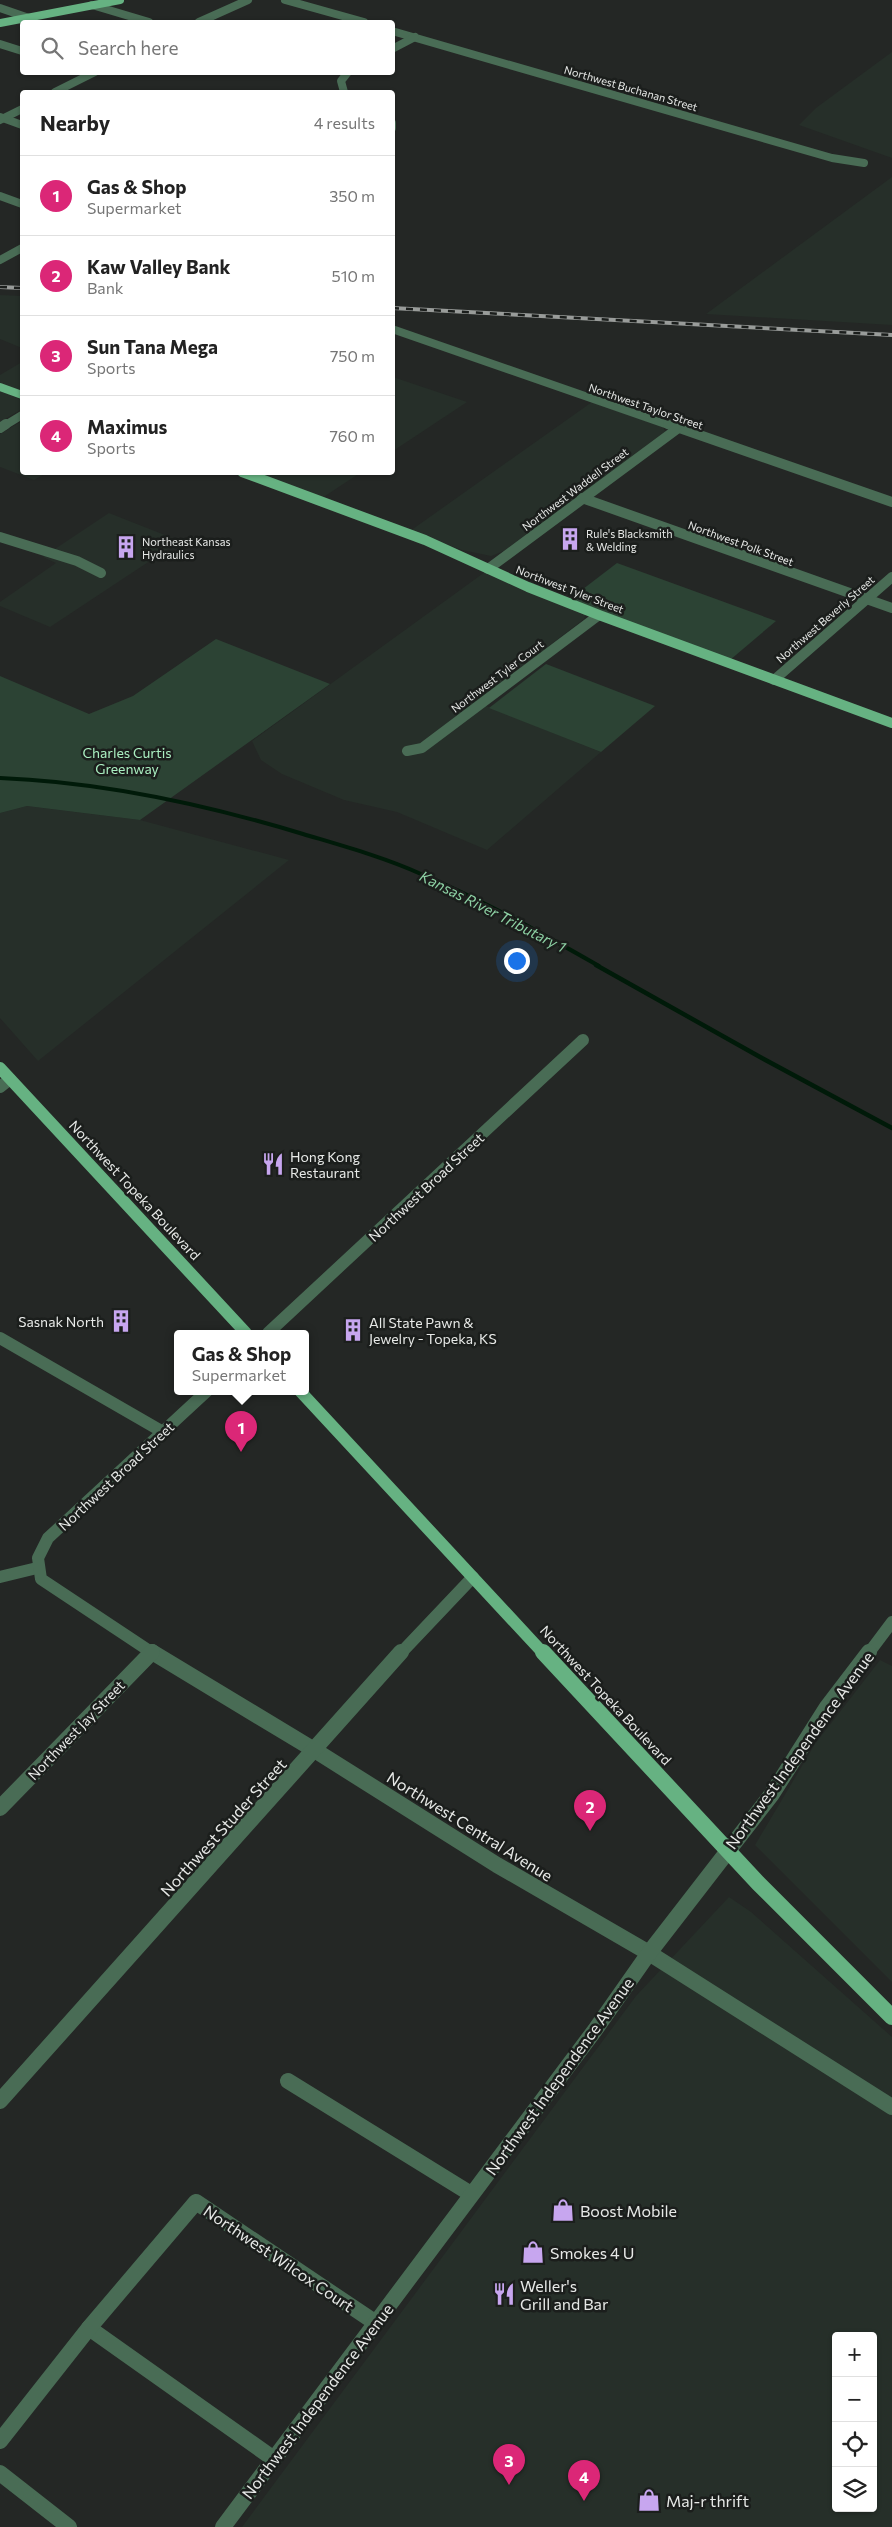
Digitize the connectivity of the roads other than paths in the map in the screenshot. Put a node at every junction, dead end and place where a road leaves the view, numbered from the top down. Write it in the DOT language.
graph roads {
  1 [pos="120,0"];
  2 [pos="248,0"];
  3 [pos="285,0"];
  4 [pos="92,5"];
  5 [pos="0,8"];
  6 [pos="29,18"];
  7 [pos="142,20"];
  8 [pos="203,20"];
  9 [pos="357,20"];
  10 [pos="0,23"];
  11 [pos="395,32"];
  12 [pos="415,37"];
  13 [pos="0,44"];
  14 [pos="395,47"];
  15 [pos="20,51"];
  16 [pos="88,75"];
  17 [pos="346,75"];
  18 [pos="59,90"];
  19 [pos="343,90"];
  20 [pos="20,110"];
  21 [pos="1,118"];
  22 [pos="20,124"];
  23 [pos="864,163"];
  24 [pos="0,196"];
  25 [pos="20,203"];
  26 [pos="20,249"];
  27 [pos="0,260"];
  28 [pos="395,331"];
  29 [pos="0,388"];
  30 [pos="20,394"];
  31 [pos="20,416"];
  32 [pos="0,428"];
  33 [pos="677,429"];
  34 [pos="250,475"];
  35 [pos="582,498"];
  36 [pos="892,502"];
  37 [pos="0,537"];
  38 [pos="488,569"];
  39 [pos="101,573"];
  40 [pos="892,577"];
  41 [pos="866,599"];
  42 [pos="892,608"];
  43 [pos="600,615"];
  44 [pos="774,680"];
  45 [pos="892,723"];
  46 [pos="407,751"];
  47 [pos="583,1040"];
  48 [pos="0,1068"];
  49 [pos="10,1079"];
  50 [pos="0,1087"];
  51 [pos="243,1330"];
  52 [pos="271,1330"];
  53 [pos="0,1338"];
  54 [pos="203,1395"];
  55 [pos="304,1395"];
  56 [pos="163,1432"];
  57 [pos="37,1568"];
  58 [pos="0,1577"];
  59 [pos="473,1577"];
  60 [pos="892,1622"];
  61 [pos="152,1652"];
  62 [pos="316,1751"];
  63 [pos="0,1808"];
  64 [pos="728,1850"];
  65 [pos="649,1953"];
  66 [pos="892,2017"];
  67 [pos="288,2081"];
  68 [pos="0,2101"];
  69 [pos="892,2107"];
  70 [pos="471,2194"];
  71 [pos="376,2323"];
  72 [pos="89,2328"];
  73 [pos="0,2441"];
  74 [pos="274,2459"];
  75 [pos="0,2473"];
  76 [pos="69,2527"];
  77 [pos="223,2527"];
  1 -- 4 [label="main road"];
  2 -- 8 [label="street"];
  3 -- 9 [label="street"];
  4 -- 6 [label="main road"];
  4 -- 7 [label="street"];
  5 -- 6 [label="street"];
  6 -- 10 [label="main road"];
  11 -- 12 [label="street, Northwest Buchanan Street"];
  12 -- 14 [label="street"];
  12 -- 23 [label="street, Northwest Buchanan Street"];
  13 -- 15 [label="street"];
  16 -- 18 [label="street"];
  17 -- 19 [label="street"];
  20 -- 21 [label="street"];
  21 -- 22 [label="street"];
  24 -- 25 [label="street"];
  26 -- 27 [label="street"];
  28 -- 33 [label="street, Northwest Taylor Street"];
  29 -- 30 [label="main road"];
  31 -- 32 [label="street"];
  33 -- 35 [label="street, Northwest Waddell Street"];
  33 -- 36 [label="street, Northwest Taylor Street"];
  34 -- 38 [label="main road, Northwest Tyler Street"];
  35 -- 38 [label="street, Northwest Waddell Street"];
  35 -- 41 [label="street, Northwest Polk Street"];
  37 -- 39 [label="street"];
  38 -- 43 [label="main road, Northwest Tyler Street"];
  40 -- 41 [label="street, Northwest Beverly Street"];
  41 -- 42 [label="street, Northwest Polk Street"];
  41 -- 44 [label="street, Northwest Beverly Street"];
  43 -- 44 [label="main road, Northwest Tyler Street"];
  43 -- 46 [label="street, Northwest Tyler Court"];
  44 -- 45 [label="main road, Northwest Tyler Street"];
  47 -- 52 [label="street, Northwest Broad Street"];
  48 -- 49 [label="main road, Northwest Topeka Boulevard"];
  49 -- 50 [label="street"];
  49 -- 51 [label="main road, Northwest Topeka Boulevard"];
  53 -- 56 [label="street"];
  54 -- 56 [label="street, Northwest Broad Street"];
  55 -- 59 [label="main road, Northwest Topeka Boulevard"];
  56 -- 57 [label="street, Northwest Broad Street"];
  57 -- 58 [label="street"];
  57 -- 61 [label="street, Northwest Central Avenue"];
  59 -- 62 [label="street, Northwest Studer Street"];
  59 -- 64 [label="main road, Northwest Topeka Boulevard"];
  60 -- 64 [label="street, Northwest Independence Avenue"];
  61 -- 62 [label="street, Northwest Central Avenue"];
  61 -- 63 [label="street, Northwest Jay Street"];
  62 -- 65 [label="street, Northwest Central Avenue"];
  62 -- 68 [label="street, Northwest Studer Street"];
  64 -- 65 [label="street, Northwest Independence Avenue"];
  64 -- 66 [label="main road, Northwest Topeka Boulevard"];
  65 -- 69 [label="street, Northwest Central Avenue"];
  65 -- 70 [label="street, Northwest Independence Avenue"];
  67 -- 70 [label="street"];
  70 -- 71 [label="street, Northwest Independence Avenue"];
  71 -- 72 [label="street, Northwest Wilcox Court"];
  71 -- 74 [label="street, Northwest Independence Avenue"];
  72 -- 73 [label="street, Northwest Wilcox Court"];
  72 -- 74 [label="street"];
  74 -- 77 [label="street, Northwest Independence Avenue"];
  75 -- 76 [label="street"];
}
